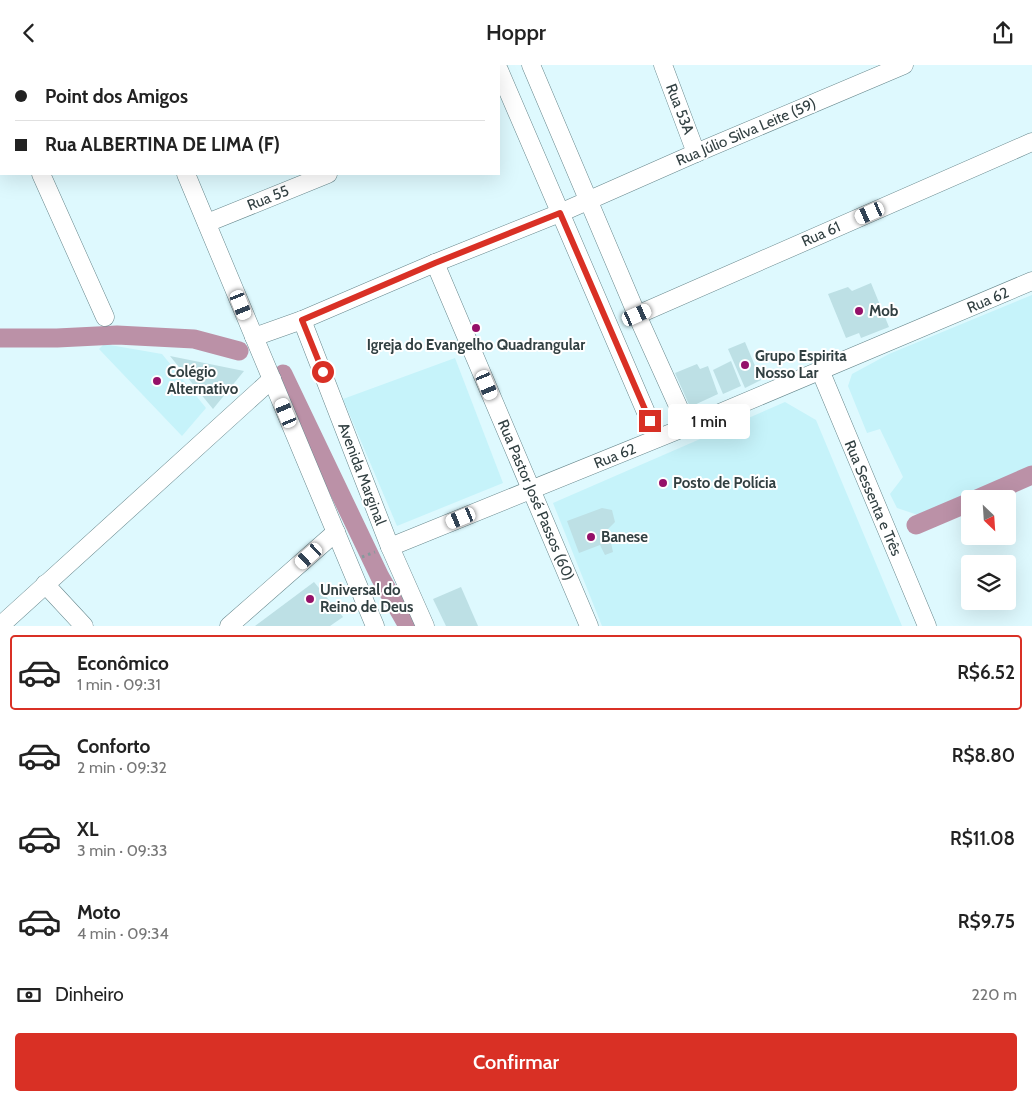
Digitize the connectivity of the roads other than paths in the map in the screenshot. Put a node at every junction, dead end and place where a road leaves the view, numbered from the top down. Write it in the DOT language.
graph roads {
  1 [pos="531,65"];
  2 [pos="663,65"];
  3 [pos="904,65"];
  4 [pos="500,75"];
  5 [pos="505,102"];
  6 [pos="1032,142"];
  7 [pos="696,153"];
  8 [pos="41,175"];
  9 [pos="186,175"];
  10 [pos="326,175"];
  11 [pos="589,200"];
  12 [pos="560,213"];
  13 [pos="207,223"];
  14 [pos="435,263"];
  15 [pos="1032,281"];
  16 [pos="637,315"];
  17 [pos="104,317"];
  18 [pos="302,320"];
  19 [pos="254,337"];
  20 [pos="820,371"];
  21 [pos="272,379"];
  22 [pos="687,426"];
  23 [pos="657,438"];
  24 [pos="532,490"];
  25 [pos="336,532"];
  26 [pos="384,549"];
  27 [pos="45,584"];
  28 [pos="0,626"];
  29 [pos="84,626"];
  30 [pos="229,626"];
  31 [pos="374,626"];
  32 [pos="425,626"];
  33 [pos="589,626"];
  34 [pos="927,626"];
  1 -- 11 [label="street"];
  2 -- 7 [label="street, Rua 53A"];
  3 -- 7 [label="street, Rua Júlio Silva Leite (59)"];
  4 -- 5 [label="street"];
  5 -- 12 [label="street"];
  6 -- 16 [label="street, Rua 61"];
  7 -- 11 [label="street, Rua Júlio Silva Leite (59)"];
  8 -- 17 [label="street"];
  9 -- 13 [label="street"];
  10 -- 13 [label="street, Rua 55"];
  11 -- 12 [label="street, Rua Júlio Silva Leite (59)"];
  11 -- 16 [label="street"];
  12 -- 14 [label="street, Rua Júlio Silva Leite (59)"];
  12 -- 23 [label="street"];
  13 -- 19 [label="street"];
  14 -- 18 [label="street, Rua Júlio Silva Leite (59)"];
  14 -- 24 [label="street, Rua Pastor José Passos (60)"];
  15 -- 20 [label="street, Rua 62"];
  16 -- 22 [label="street"];
  18 -- 19 [label="street, Rua Júlio Silva Leite (59)"];
  18 -- 26 [label="street, Avenida Marginal"];
  19 -- 21 [label="street"];
  20 -- 22 [label="street, Rua 62"];
  20 -- 34 [label="street, Rua Sessenta e Três"];
  21 -- 25 [label="street"];
  21 -- 27 [label="street"];
  22 -- 23 [label="street, Rua 62"];
  23 -- 24 [label="street, Rua 62"];
  24 -- 26 [label="street, Rua 62"];
  24 -- 33 [label="street, Rua Pastor José Passos (60)"];
  25 -- 30 [label="street"];
  25 -- 31 [label="street"];
  26 -- 32 [label="street, Avenida Marginal"];
  27 -- 28 [label="street"];
  27 -- 29 [label="street"];
}
